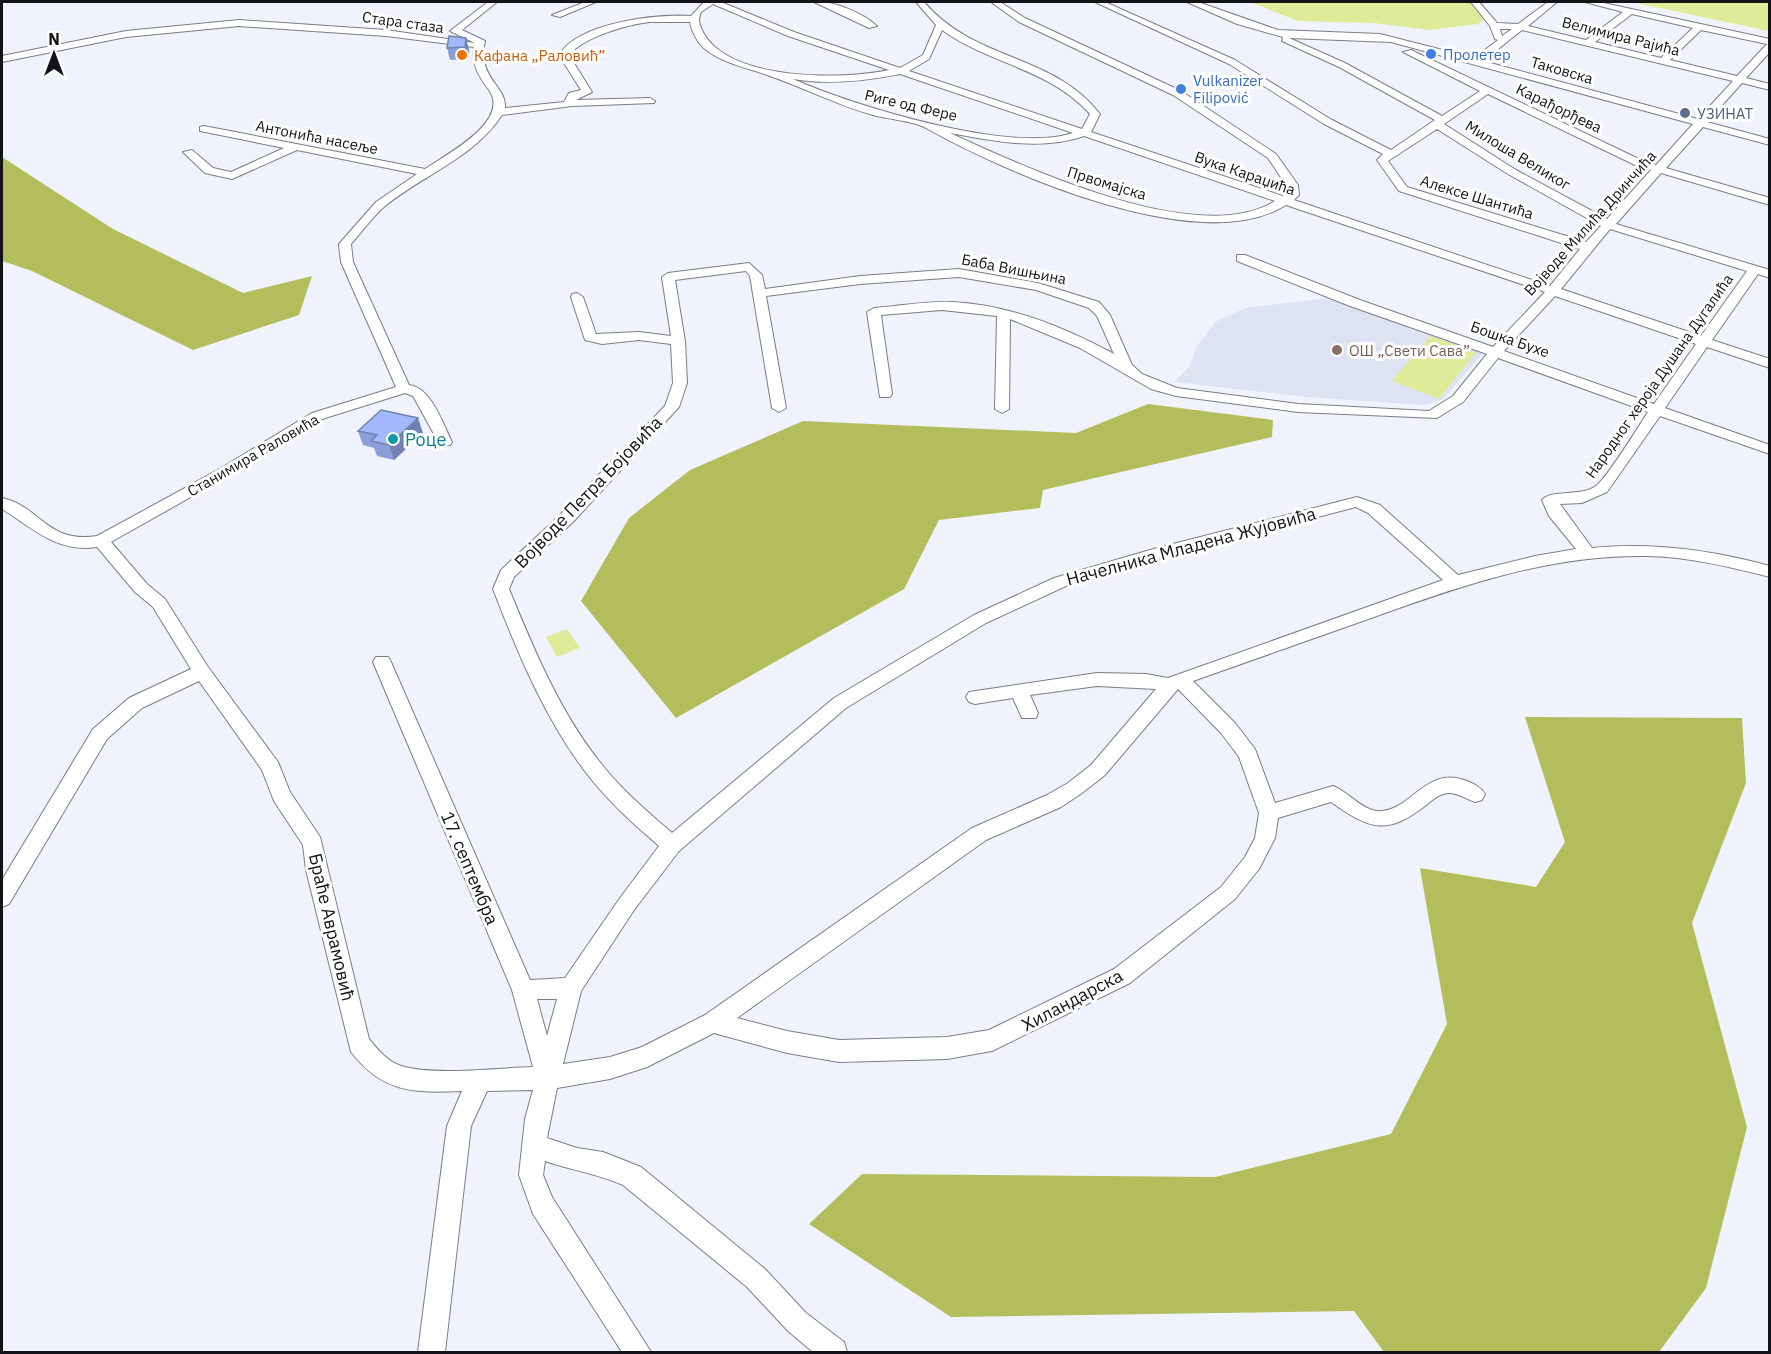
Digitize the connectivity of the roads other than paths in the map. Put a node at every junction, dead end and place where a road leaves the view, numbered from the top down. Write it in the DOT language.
graph roads {
  1 [pos="493,2"];
  2 [pos="592,2"];
  3 [pos="710,2"];
  4 [pos="715,2"];
  5 [pos="818,2"];
  6 [pos="920,2"];
  7 [pos="995,2"];
  8 [pos="1099,2"];
  9 [pos="1191,2"];
  10 [pos="1475,2"];
  11 [pos="1553,2"];
  12 [pos="1589,2"];
  13 [pos="1630,11"];
  14 [pos="557,15"];
  15 [pos="693,19"];
  16 [pos="872,26"];
  17 [pos="940,26"];
  18 [pos="1494,26"];
  19 [pos="1700,26"];
  20 [pos="1521,27"];
  21 [pos="1273,32"];
  22 [pos="1339,35"];
  23 [pos="1770,42"];
  24 [pos="1587,43"];
  25 [pos="1500,44"];
  26 [pos="479,45"];
  27 [pos="1770,46"];
  28 [pos="2,59"];
  29 [pos="1663,61"];
  30 [pos="1475,62"];
  31 [pos="902,72"];
  32 [pos="773,74"];
  33 [pos="1741,80"];
  34 [pos="1770,87"];
  35 [pos="1488,90"];
  36 [pos="650,101"];
  37 [pos="570,103"];
  38 [pos="499,112"];
  39 [pos="1440,122"];
  40 [pos="1700,124"];
  41 [pos="931,128"];
  42 [pos="204,129"];
  43 [pos="1083,133"];
  44 [pos="1770,142"];
  45 [pos="293,148"];
  46 [pos="188,152"];
  47 [pos="1391,154"];
  48 [pos="1659,170"];
  49 [pos="425,172"];
  50 [pos="1283,202"];
  51 [pos="1770,202"];
  52 [pos="1608,225"];
  53 [pos="1588,247"];
  54 [pos="1241,258"];
  55 [pos="1762,272"];
  56 [pos="1552,292"];
  57 [pos="760,293"];
  58 [pos="577,297"];
  59 [pos="1004,313"];
  60 [pos="678,341"];
  61 [pos="1705,342"];
  62 [pos="1496,352"];
  63 [pos="1770,364"];
  64 [pos="1126,367"];
  65 [pos="404,389"];
  66 [pos="885,394"];
  67 [pos="779,408"];
  68 [pos="1002,409"];
  69 [pos="1656,409"];
  70 [pos="445,442"];
  71 [pos="1770,450"];
  72 [pos="2,503"];
  73 [pos="101,541"];
  74 [pos="1586,551"];
  75 [pos="1770,572"];
  76 [pos="1455,582"];
  77 [pos="382,662"];
  78 [pos="202,672"];
  79 [pos="1175,682"];
  80 [pos="1019,691"];
  81 [pos="975,697"];
  82 [pos="1029,713"];
  83 [pos="1474,794"];
  84 [pos="1269,813"];
  85 [pos="672,845"];
  86 [pos="2,898"];
  87 [pos="571,988"];
  88 [pos="523,990"];
  89 [pos="713,1022"];
  90 [pos="547,1078"];
  91 [pos="479,1081"];
  92 [pos="535,1146"];
  93 [pos="431,1353"];
  94 [pos="637,1353"];
  95 [pos="834,1353"];
  1 -- 26 [label="street"];
  2 -- 14 [label="street"];
  3 -- 15 [label="street"];
  4 -- 31 [label="street, Вука Караџића"];
  5 -- 16 [label="street"];
  6 -- 17 [label="street"];
  7 -- 50 [label="street"];
  8 -- 47 [label="street"];
  9 -- 21 [label="street"];
  10 -- 18 [label="street"];
  11 -- 20 [label="street"];
  12 -- 13 [label="street"];
  13 -- 19 [label="street"];
  13 -- 24 [label="street"];
  15 -- 32 [label="street"];
  15 -- 37 [label="street"];
  17 -- 31 [label="street"];
  17 -- 43 [label="street"];
  18 -- 20 [label="street, Велимира Рајића"];
  18 -- 25 [label="street"];
  19 -- 23 [label="street"];
  19 -- 29 [label="street"];
  20 -- 24 [label="street, Велимира Рајића"];
  20 -- 25 [label="street"];
  21 -- 22 [label="street, Таковска"];
  21 -- 39 [label="street, Милоша Великог"];
  22 -- 30 [label="street, Таковска"];
  22 -- 35 [label="street, Карађорђева"];
  24 -- 29 [label="street, Велимира Рајића"];
  25 -- 30 [label="street"];
  26 -- 28 [label="street, Стара стаза"];
  26 -- 38 [label="street"];
  27 -- 33 [label="street, Војводе Милића Дринчића"];
  29 -- 33 [label="street, Велимира Рајића"];
  30 -- 40 [label="street, Таковска"];
  31 -- 32 [label="street"];
  31 -- 43 [label="street, Вука Караџића"];
  32 -- 41 [label="street, Риге од Фере"];
  33 -- 34 [label="street, Велимира Рајића"];
  33 -- 40 [label="street, Војводе Милића Дринчића"];
  35 -- 39 [label="street"];
  35 -- 48 [label="street, Карађорђева"];
  36 -- 37 [label="street"];
  37 -- 38 [label="street"];
  38 -- 49 [label="street"];
  39 -- 47 [label="street"];
  39 -- 52 [label="street, Милоша Великог"];
  40 -- 44 [label="street, Таковска"];
  40 -- 48 [label="street, Војводе Милића Дринчића"];
  41 -- 43 [label="street, Риге од Фере"];
  41 -- 50 [label="street, Првомајска"];
  42 -- 45 [label="street, Антонића насеље"];
  43 -- 50 [label="street, Вука Караџића"];
  45 -- 46 [label="street"];
  45 -- 49 [label="street, Антонића насеље"];
  47 -- 53 [label="street, Алексе Шантића"];
  48 -- 51 [label="street, Карађорђева"];
  48 -- 52 [label="street, Војводе Милића Дринчића"];
  49 -- 65 [label="street"];
  50 -- 56 [label="street, Вука Караџића"];
  52 -- 53 [label="street, Војводе Милића Дринчића"];
  52 -- 55 [label="street, Милоша Великог"];
  53 -- 56 [label="street, Војводе Милића Дринчића"];
  54 -- 62 [label="street, Бошка Бухе"];
  55 -- 61 [label="street, Народног хероја Душана Дугалића"];
  56 -- 61 [label="street, Вука Караџића"];
  56 -- 62 [label="street, Војводе Милића Дринчића"];
  57 -- 60 [label="street"];
  57 -- 64 [label="street, Баба Вишњина"];
  57 -- 67 [label="street"];
  58 -- 60 [label="street"];
  59 -- 64 [label="street"];
  59 -- 66 [label="street"];
  59 -- 68 [label="street"];
  60 -- 85 [label="street, Војводе Петра Бојовића"];
  61 -- 63 [label="street, Вука Караџића"];
  61 -- 69 [label="street, Народног хероја Душана Дугалића"];
  62 -- 64 [label="street, Војводе Милића Дринчића"];
  62 -- 69 [label="street, Бошка Бухе"];
  65 -- 70 [label="street"];
  65 -- 73 [label="street, Станимира Раловића"];
  69 -- 71 [label="street, Бошка Бухе"];
  69 -- 74 [label="street, Народног хероја Душана Дугалића"];
  72 -- 73 [label="street, Станимира Раловића"];
  73 -- 78 [label="street, Браће Аврамовић"];
  74 -- 75 [label="street"];
  74 -- 76 [label="street"];
  76 -- 79 [label="street"];
  76 -- 85 [label="street, Начелника Младена Жујовића"];
  77 -- 88 [label="street, 17. септембра"];
  78 -- 86 [label="street"];
  78 -- 91 [label="street, Браће Аврамовић"];
  79 -- 80 [label="street"];
  79 -- 84 [label="street"];
  79 -- 89 [label="street, Браће Аврамовић"];
  80 -- 81 [label="street"];
  80 -- 82 [label="street"];
  83 -- 84 [label="street"];
  84 -- 89 [label="street, Хиландарска"];
  85 -- 87 [label="street, Начелника Младена Жујовића"];
  87 -- 88 [label="street"];
  87 -- 90 [label="street, Начелника Младена Жујовића"];
  88 -- 90 [label="street, 17. септембра"];
  89 -- 90 [label="street, Браће Аврамовић"];
  90 -- 91 [label="street, Браће Аврамовић"];
  90 -- 92 [label="street, Начелника Младена Жујовића"];
  91 -- 93 [label="street"];
  92 -- 94 [label="street, Начелника Младена Жујовића"];
  92 -- 95 [label="street"];
}
